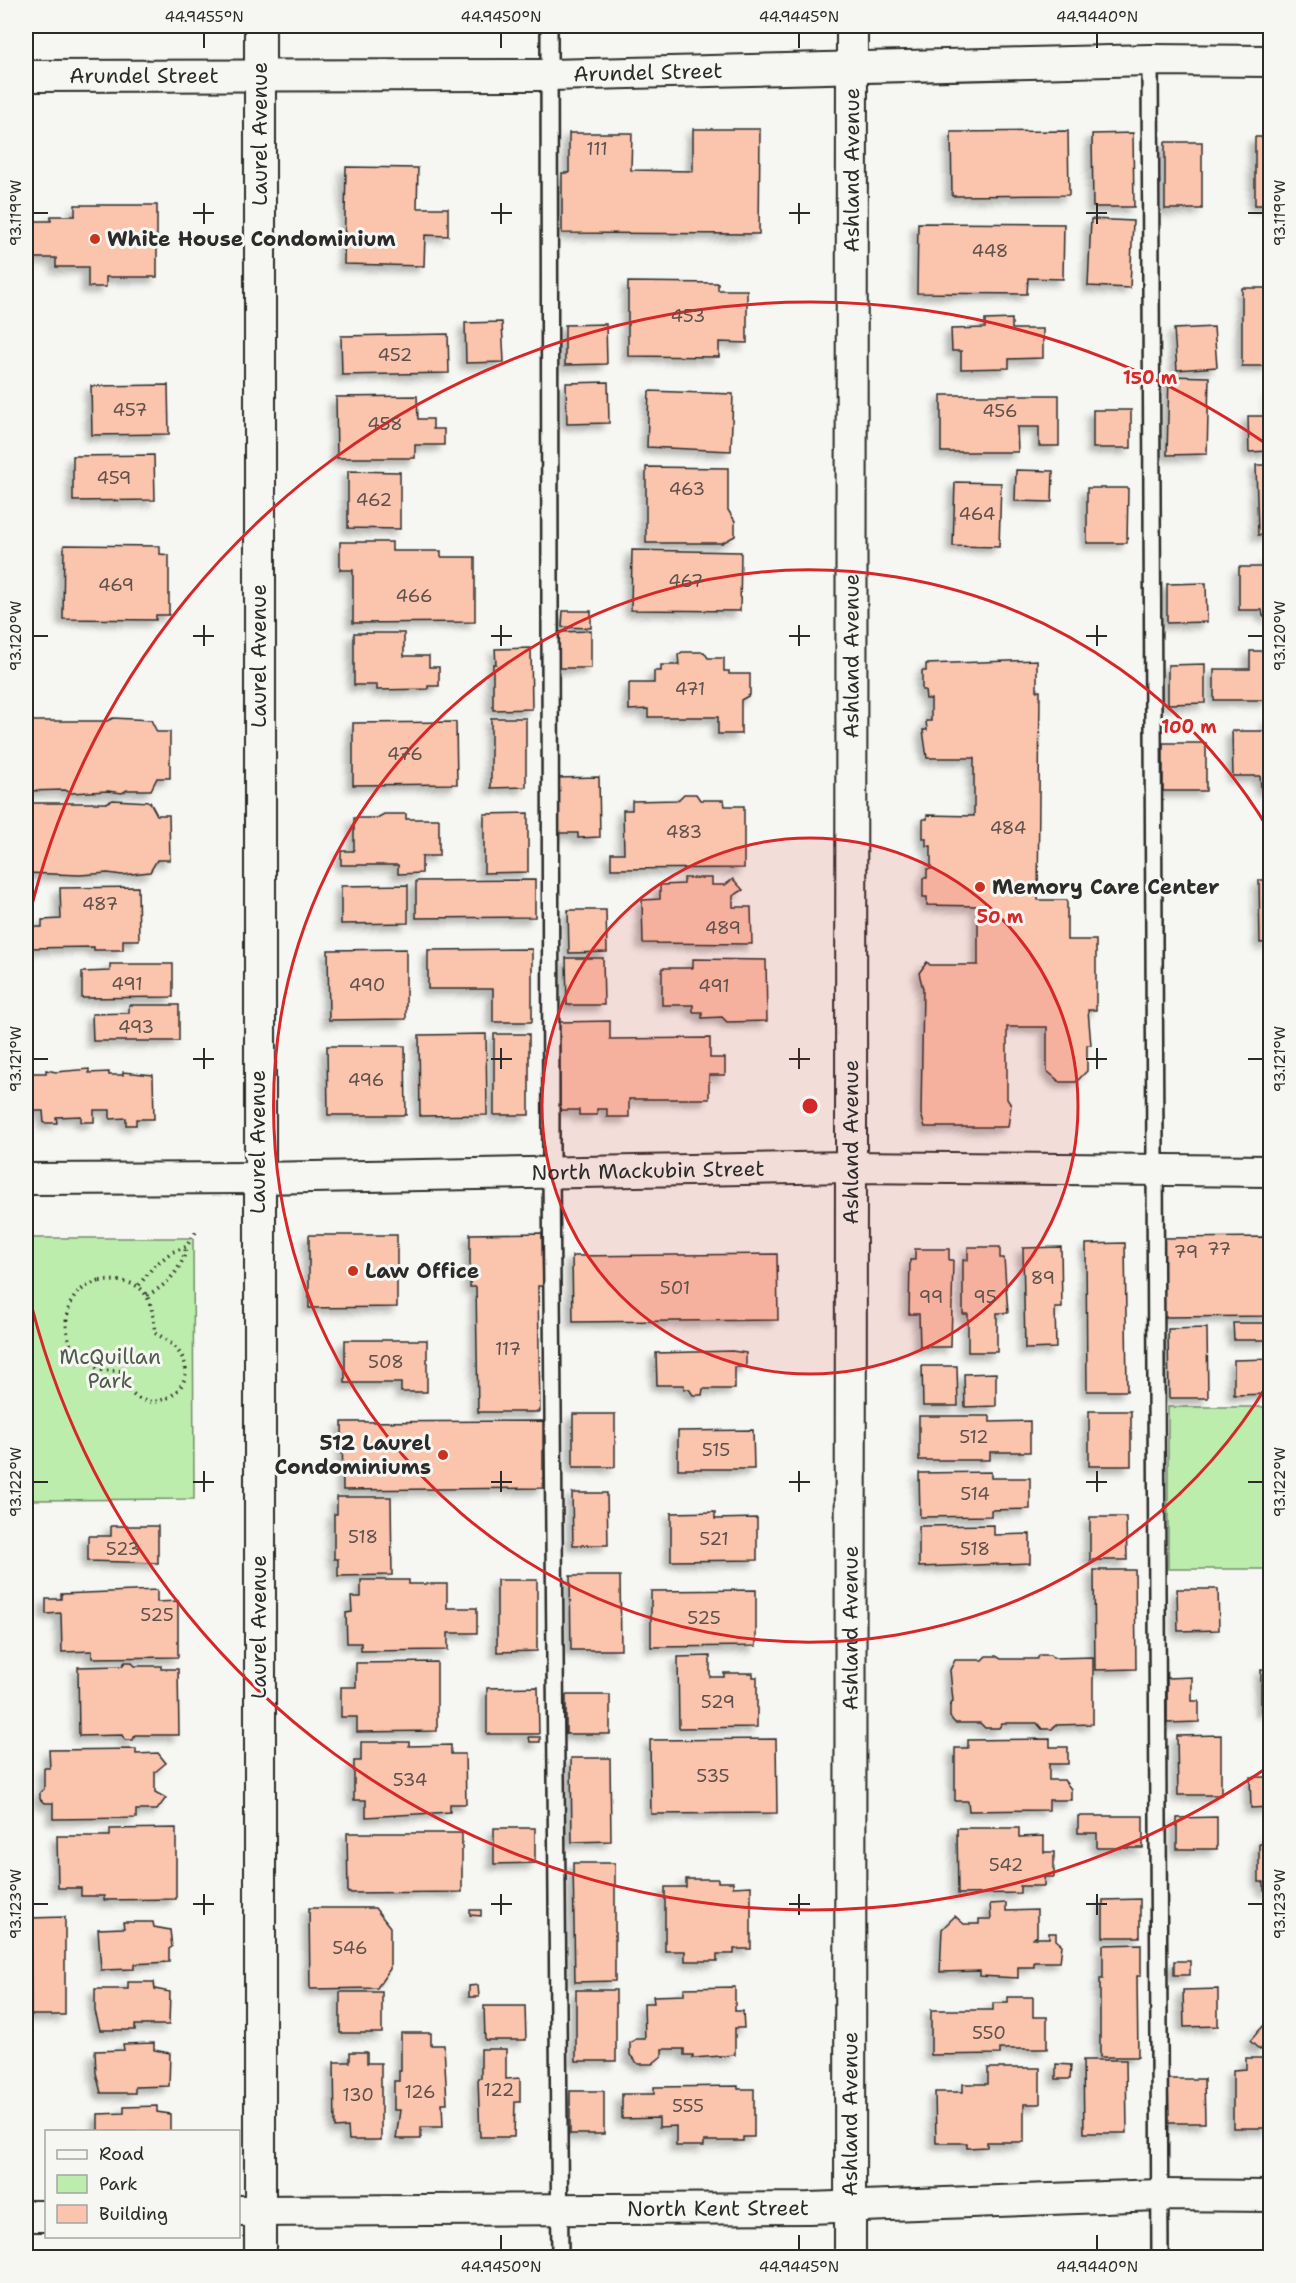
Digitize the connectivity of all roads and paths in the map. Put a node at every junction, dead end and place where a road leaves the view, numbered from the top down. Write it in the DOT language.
graph roads {
  1 [pos="260,26"];
  2 [pos="549,26"];
  3 [pos="852,26"];
  4 [pos="1150,60"];
  5 [pos="1270,61"];
  6 [pos="852,68"];
  7 [pos="260,75"];
  8 [pos="549,75"];
  9 [pos="26,76"];
  10 [pos="850,1167"];
  11 [pos="1153,1170"];
  12 [pos="1270,1171"];
  13 [pos="551,1172"];
  14 [pos="258,1178"];
  15 [pos="26,1179"];
  16 [pos="197,1230"];
  17 [pos="186,1247"];
  18 [pos="139,1285"];
  19 [pos="147,1296"];
  20 [pos="1159,2195"];
  21 [pos="1270,2196"];
  22 [pos="849,2207"];
  23 [pos="249,2211"];
  24 [pos="560,2211"];
  25 [pos="26,2216"];
  26 [pos="45,2216"];
  27 [pos="260,2258"];
  28 [pos="560,2258"];
  29 [pos="850,2258"];
  30 [pos="1160,2258"];
  1 -- 7 [label="street, Laurel Avenue"];
  2 -- 8 [label="lane"];
  3 -- 6 [label="street, Ashland Avenue"];
  4 -- 5 [label="street, Arundel Street"];
  4 -- 6 [label="street, Arundel Street"];
  4 -- 11 [label="lane"];
  6 -- 8 [label="street, Arundel Street"];
  6 -- 10 [label="street, Ashland Avenue"];
  7 -- 8 [label="street, Arundel Street"];
  7 -- 9 [label="street, Arundel Street"];
  7 -- 14 [label="street, Laurel Avenue"];
  8 -- 13 [label="lane"];
  10 -- 11 [label="street, North Mackubin Street"];
  10 -- 13 [label="street, North Mackubin Street"];
  10 -- 22 [label="street, Ashland Avenue"];
  11 -- 12 [label="street, North Mackubin Street"];
  11 -- 20 [label="lane"];
  13 -- 14 [label="street, North Mackubin Street"];
  13 -- 24 [label="lane"];
  14 -- 15 [label="street, North Mackubin Street"];
  14 -- 23 [label="street, Laurel Avenue"];
  16 -- 17 [label="path"];
  17 -- 18 [label="path"];
  17 -- 19 [label="path"];
  18 -- 19 [label="path"];
  18 -- 19 [label="path"];
  20 -- 21 [label="street, North Kent Street"];
  20 -- 22 [label="street, North Kent Street"];
  20 -- 30 [label="lane"];
  22 -- 24 [label="street, North Kent Street"];
  22 -- 29 [label="street, Ashland Avenue"];
  23 -- 24 [label="street, North Kent Street"];
  23 -- 27 [label="street, Laurel Avenue"];
  24 -- 28 [label="lane"];
  25 -- 26 [label="street"];
}
